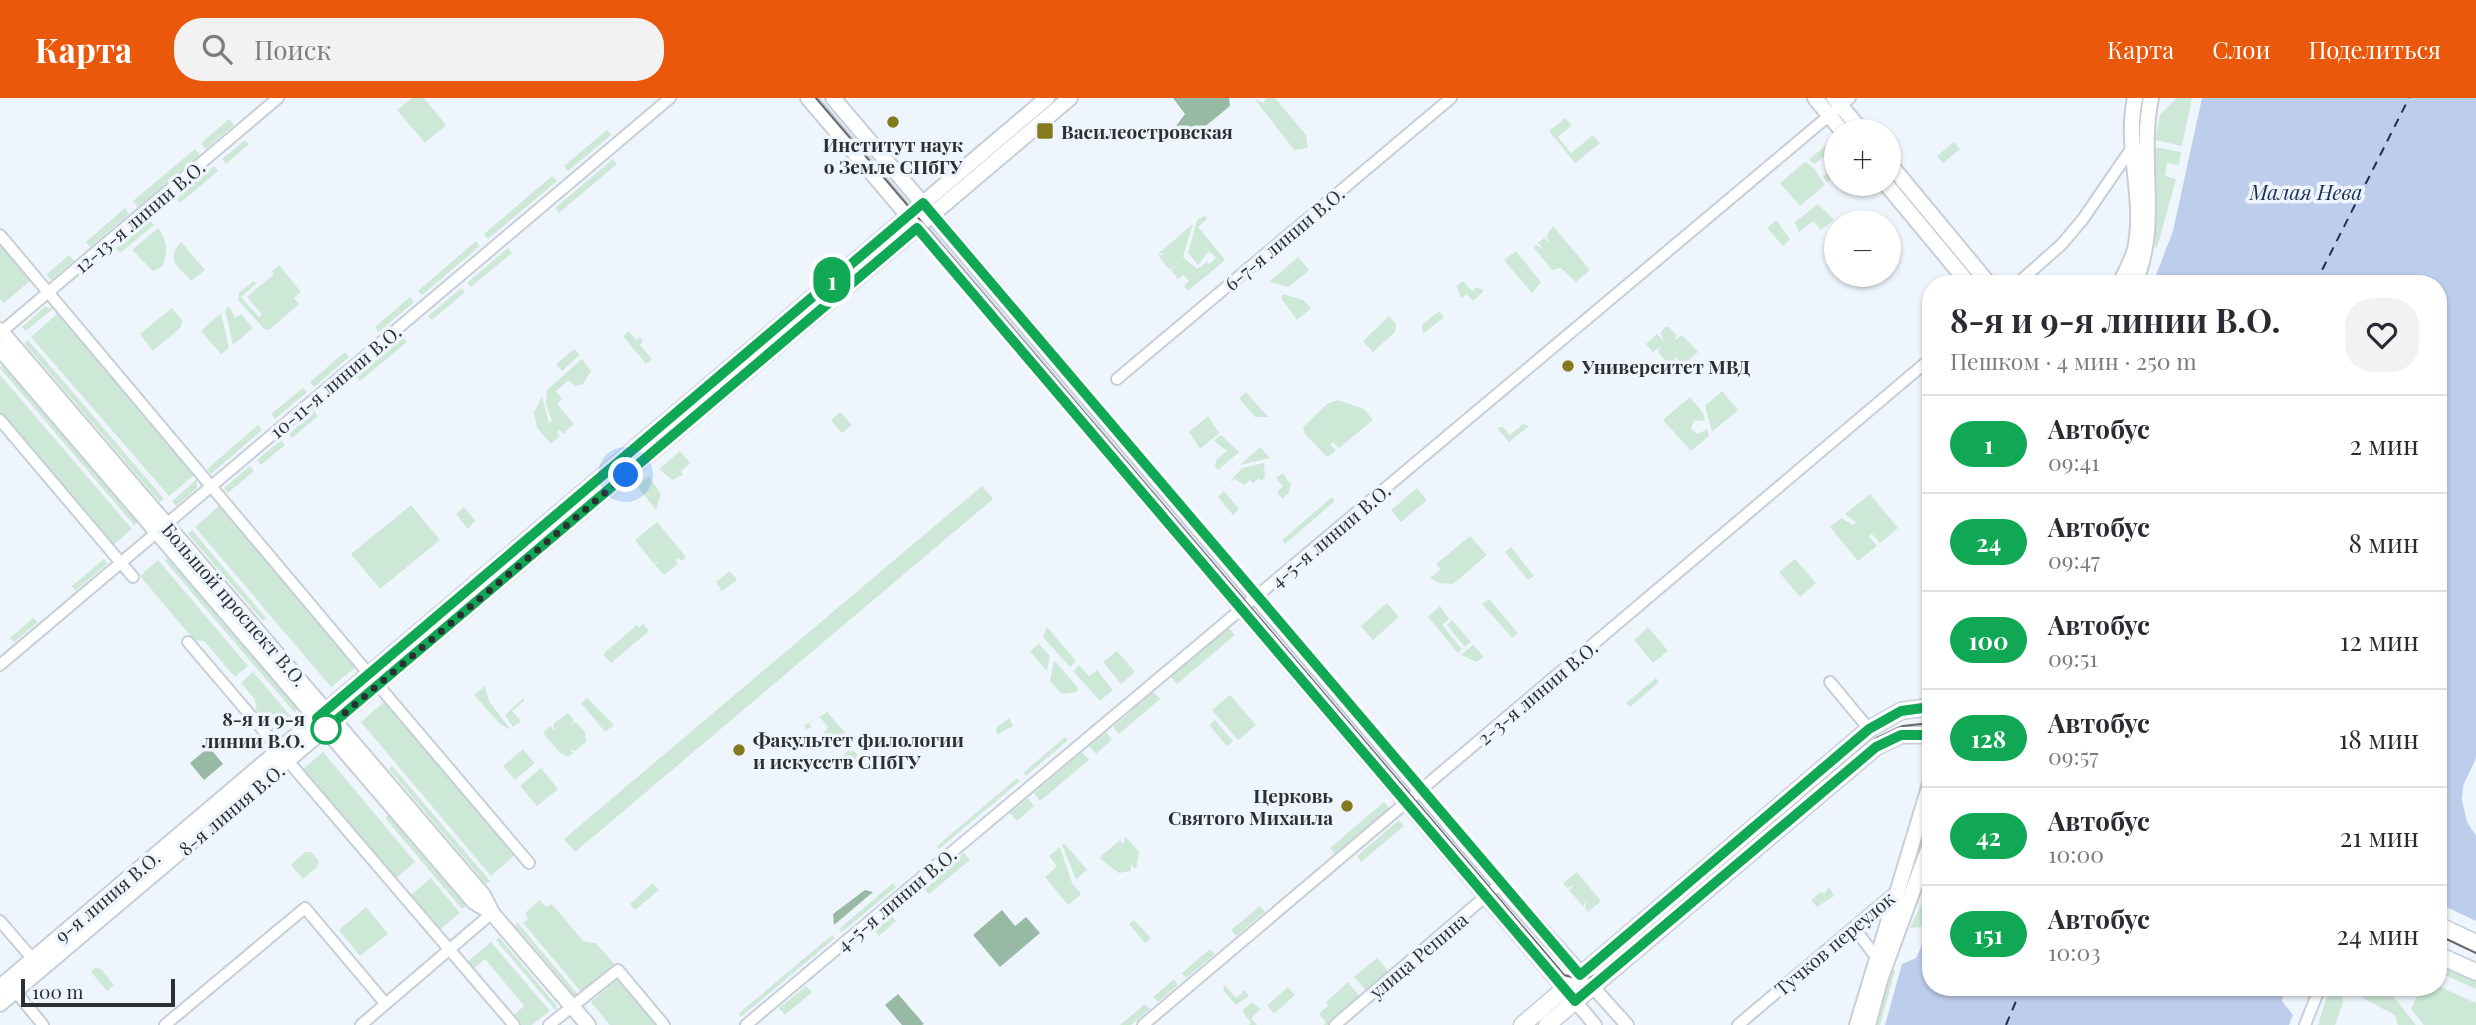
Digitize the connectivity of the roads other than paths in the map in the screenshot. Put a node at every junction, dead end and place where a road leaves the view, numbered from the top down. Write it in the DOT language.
graph roads {
  1 [pos="278,98"];
  2 [pos="670,98"];
  3 [pos="808,98"];
  4 [pos="833,98"];
  5 [pos="1047,98"];
  6 [pos="1070,98"];
  7 [pos="1451,98"];
  8 [pos="1815,98"];
  9 [pos="2135,98"];
  10 [pos="2151,98"];
  11 [pos="1842,101"];
  12 [pos="1830,116"];
  13 [pos="1832,119"];
  14 [pos="1854,119"];
  15 [pos="2138,149"];
  16 [pos="1901,179"];
  17 [pos="1896,196"];
  18 [pos="923,203"];
  19 [pos="933,215"];
  20 [pos="907,216"];
  21 [pos="917,228"];
  22 [pos="0,234"];
  23 [pos="1962,275"];
  24 [pos="1981,275"];
  25 [pos="2027,275"];
  26 [pos="2124,275"];
  27 [pos="2137,275"];
  28 [pos="48,292"];
  29 [pos="0,332"];
  30 [pos="0,349"];
  31 [pos="1922,366"];
  32 [pos="1117,379"];
  33 [pos="0,420"];
  34 [pos="210,487"];
  35 [pos="161,528"];
  36 [pos="121,563"];
  37 [pos="133,577"];
  38 [pos="1256,597"];
  39 [pos="1240,610"];
  40 [pos="188,642"];
  41 [pos="0,665"];
  42 [pos="368,673"];
  43 [pos="1830,682"];
  44 [pos="378,685"];
  45 [pos="1922,708"];
  46 [pos="326,719"];
  47 [pos="1869,729"];
  48 [pos="1922,737"];
  49 [pos="284,755"];
  50 [pos="1421,791"];
  51 [pos="1406,803"];
  52 [pos="1922,818"];
  53 [pos="1922,860"];
  54 [pos="529,863"];
  55 [pos="1922,878"];
  56 [pos="1500,884"];
  57 [pos="1904,894"];
  58 [pos="1486,896"];
  59 [pos="492,913"];
  60 [pos="0,921"];
  61 [pos="2447,929"];
  62 [pos="1847,933"];
  63 [pos="2476,943"];
  64 [pos="449,949"];
  65 [pos="1876,957"];
  66 [pos="2447,959"];
  67 [pos="37,964"];
  68 [pos="2476,972"];
  69 [pos="1580,975"];
  70 [pos="1592,986"];
  71 [pos="7,987"];
  72 [pos="1564,988"];
  73 [pos="2316,996"];
  74 [pos="1575,1001"];
  75 [pos="386,1003"];
  76 [pos="0,1004"];
  77 [pos="573,1007"];
  78 [pos="43,1025"];
  79 [pos="165,1025"];
  80 [pos="361,1025"];
  81 [pos="513,1025"];
  82 [pos="549,1025"];
  83 [pos="588,1025"];
  84 [pos="664,1025"];
  85 [pos="746,1025"];
  86 [pos="1143,1025"];
  87 [pos="1335,1025"];
  88 [pos="1522,1025"];
  89 [pos="1547,1025"];
  90 [pos="1595,1025"];
  91 [pos="1627,1025"];
  92 [pos="1738,1025"];
  93 [pos="1857,1025"];
  94 [pos="1868,1025"];
  95 [pos="2305,1025"];
  1 -- 28 [label="street, 12-13-я линии В.О."];
  2 -- 34 [label="street, 10-11-я линии В.О."];
  3 -- 20 [label="main road"];
  4 -- 18 [label="main road"];
  5 -- 18 [label="main road, 9-я линия В.О."];
  6 -- 19 [label="main road"];
  7 -- 32 [label="street, 6-7-я линии В.О."];
  8 -- 12 [label="main road"];
  9 -- 15 [label="main road"];
  10 -- 15 [label="main road"];
  11 -- 12 [label="street, 4-5-я линии В.О."];
  11 -- 14 [label="main road"];
  12 -- 13 [label="main road"];
  12 -- 38 [label="street, 4-5-я линии В.О."];
  15 -- 25 [label="street"];
  15 -- 26 [label="main road"];
  15 -- 27 [label="main road"];
  16 -- 24 [label="main road"];
  17 -- 23 [label="main road"];
  18 -- 19 [label="main road"];
  18 -- 20 [label="main road, 9-я линия В.О."];
  19 -- 21 [label="main road"];
  19 -- 38 [label="main road"];
  20 -- 21 [label="main road"];
  20 -- 42 [label="main road, 9-я линия В.О."];
  21 -- 39 [label="main road"];
  21 -- 44 [label="main road"];
  22 -- 28 [label="street"];
  28 -- 29 [label="street, 12-13-я линии В.О."];
  28 -- 34 [label="street"];
  29 -- 35 [label="main road, Большой проспект В.О."];
  30 -- 35 [label="main road, Большой проспект В.О."];
  31 -- 50 [label="street, 2-3-я линии В.О."];
  33 -- 36 [label="street"];
  34 -- 35 [label="street, 10-11-я линии В.О."];
  34 -- 42 [label="street"];
  35 -- 36 [label="street, 10-11-я линии В.О."];
  35 -- 46 [label="main road, Большой проспект В.О."];
  36 -- 37 [label="street"];
  36 -- 41 [label="street, 10-11-я линии В.О."];
  38 -- 39 [label="street, 4-5-я линии В.О."];
  38 -- 50 [label="main road"];
  39 -- 51 [label="main road"];
  39 -- 85 [label="street, 4-5-я линии В.О."];
  40 -- 49 [label="street"];
  42 -- 46 [label="main road, 9-я линия В.О."];
  43 -- 47 [label="street"];
  44 -- 46 [label="main road"];
  44 -- 54 [label="street"];
  45 -- 47 [label="main road"];
  46 -- 49 [label="main road, 9-я линия В.О."];
  46 -- 59 [label="main road, Большой проспект В.О."];
  47 -- 69 [label="main road"];
  48 -- 70 [label="main road"];
  49 -- 64 [label="street"];
  49 -- 67 [label="main road, 9-я линия В.О."];
  50 -- 51 [label="street, 2-3-я линии В.О."];
  50 -- 56 [label="main road"];
  51 -- 58 [label="main road"];
  51 -- 86 [label="street, 2-3-я линии В.О."];
  52 -- 57 [label="main road"];
  53 -- 57 [label="main road"];
  55 -- 57 [label="main road"];
  56 -- 58 [label="street, улица Репина"];
  56 -- 69 [label="main road"];
  57 -- 62 [label="street, Тучков переулок"];
  57 -- 65 [label="main road"];
  57 -- 94 [label="main road"];
  58 -- 72 [label="main road"];
  58 -- 87 [label="street, улица Репина"];
  59 -- 64 [label="street"];
  59 -- 77 [label="main road, Большой проспект В.О."];
  60 -- 67 [label="street"];
  61 -- 63 [label="main road"];
  62 -- 65 [label="street"];
  62 -- 92 [label="street, Тучков переулок"];
  64 -- 75 [label="street"];
  64 -- 81 [label="street"];
  65 -- 93 [label="main road"];
  66 -- 68 [label="main road"];
  67 -- 71 [label="main road, 9-я линия В.О."];
  69 -- 70 [label="main road"];
  69 -- 72 [label="main road"];
  70 -- 74 [label="main road"];
  70 -- 91 [label="street"];
  71 -- 76 [label="main road"];
  71 -- 78 [label="street"];
  72 -- 74 [label="main road"];
  72 -- 88 [label="main road"];
  73 -- 95 [label="street"];
  74 -- 89 [label="main road"];
  74 -- 90 [label="street"];
  75 -- 79 [label="street"];
  75 -- 80 [label="street"];
  77 -- 82 [label="street"];
  77 -- 83 [label="main road, Большой проспект В.О."];
  77 -- 84 [label="street"];
}
